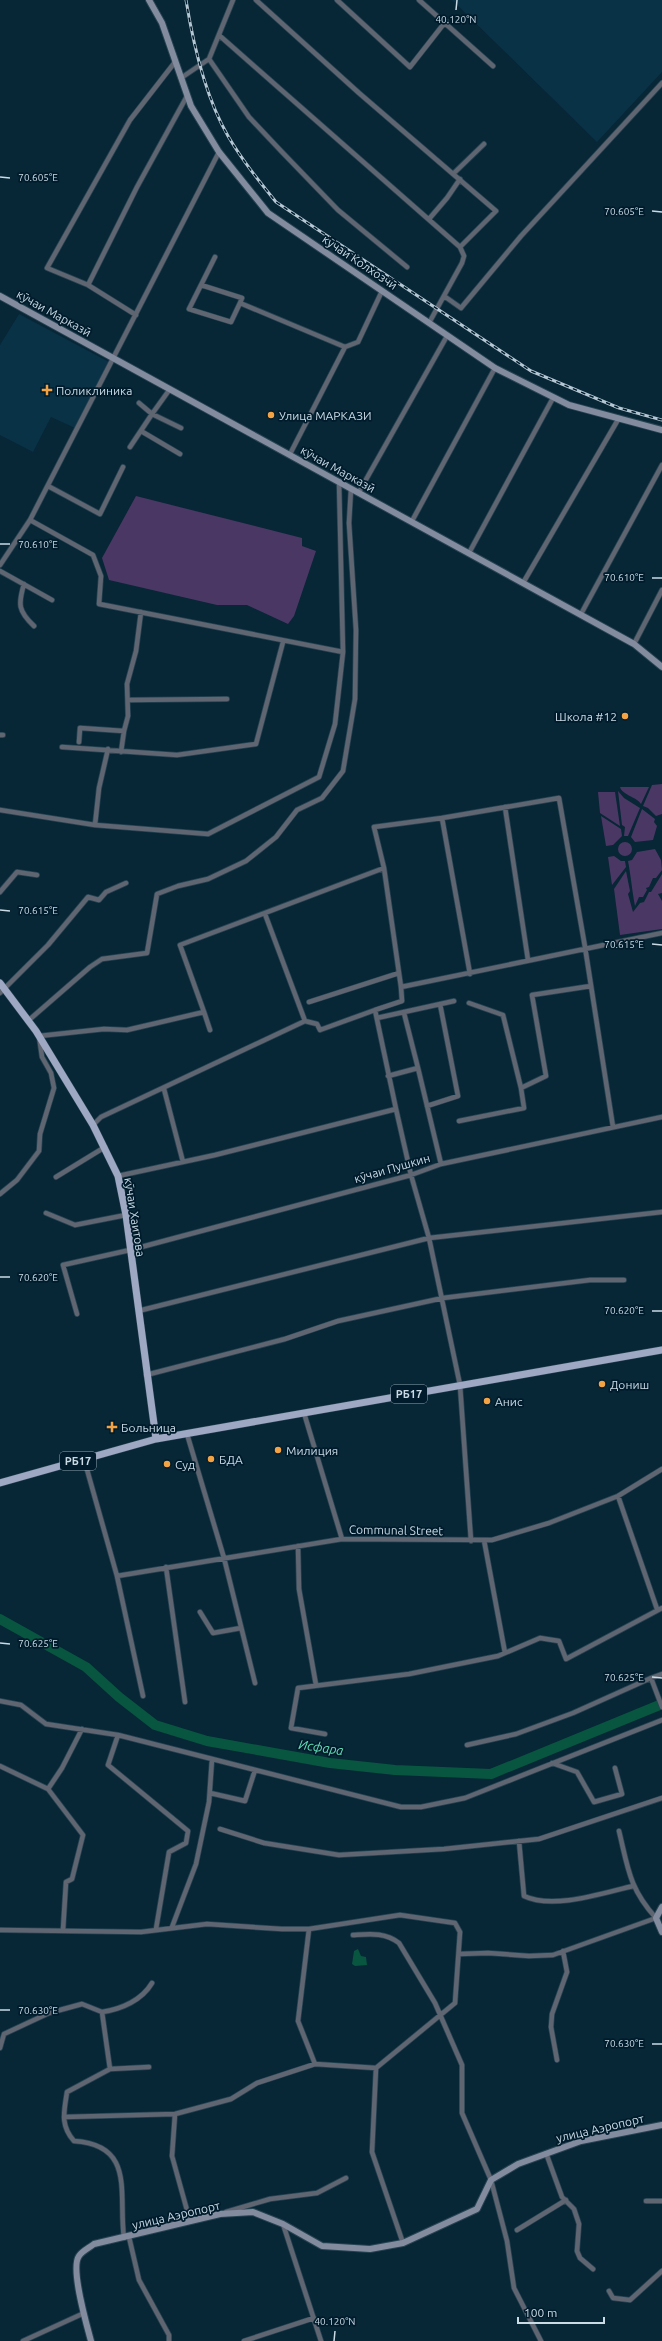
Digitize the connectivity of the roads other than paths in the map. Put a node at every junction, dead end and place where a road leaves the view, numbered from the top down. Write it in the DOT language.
graph roads {
  1 [pos="149,0"];
  2 [pos="233,0"];
  3 [pos="256,0"];
  4 [pos="337,0"];
  5 [pos="419,0"];
  6 [pos="446,22"];
  7 [pos="220,36"];
  8 [pos="208,59"];
  9 [pos="175,62"];
  10 [pos="493,66"];
  11 [pos="181,78"];
  12 [pos="662,83"];
  13 [pos="187,96"];
  14 [pos="484,144"];
  15 [pos="219,152"];
  16 [pos="453,174"];
  17 [pos="460,179"];
  18 [pos="429,219"];
  19 [pos="460,247"];
  20 [pos="215,257"];
  21 [pos="407,267"];
  22 [pos="88,285"];
  23 [pos="201,285"];
  24 [pos="382,291"];
  25 [pos="0,296"];
  26 [pos="444,296"];
  27 [pos="240,302"];
  28 [pos="136,315"];
  29 [pos="429,323"];
  30 [pos="447,336"];
  31 [pos="345,347"];
  32 [pos="114,358"];
  33 [pos="495,368"];
  34 [pos="170,389"];
  35 [pos="553,398"];
  36 [pos="139,403"];
  37 [pos="152,414"];
  38 [pos="618,418"];
  39 [pos="181,428"];
  40 [pos="662,430"];
  41 [pos="141,431"];
  42 [pos="130,447"];
  43 [pos="180,454"];
  44 [pos="290,454"];
  45 [pos="662,465"];
  46 [pos="123,467"];
  47 [pos="339,482"];
  48 [pos="48,486"];
  49 [pos="351,489"];
  50 [pos="359,492"];
  51 [pos="30,520"];
  52 [pos="412,521"];
  53 [pos="469,553"];
  54 [pos="0,565"];
  55 [pos="0,571"];
  56 [pos="523,582"];
  57 [pos="24,584"];
  58 [pos="662,590"];
  59 [pos="52,600"];
  60 [pos="140,612"];
  61 [pos="581,614"];
  62 [pos="34,626"];
  63 [pos="283,642"];
  64 [pos="634,644"];
  65 [pos="343,652"];
  66 [pos="662,667"];
  67 [pos="226,699"];
  68 [pos="128,700"];
  69 [pos="124,730"];
  70 [pos="79,742"];
  71 [pos="62,747"];
  72 [pos="108,749"];
  73 [pos="121,752"];
  74 [pos="505,807"];
  75 [pos="0,810"];
  76 [pos="442,818"];
  77 [pos="94,825"];
  78 [pos="384,868"];
  79 [pos="37,875"];
  80 [pos="126,883"];
  81 [pos="0,892"];
  82 [pos="265,914"];
  83 [pos="662,933"];
  84 [pos="585,947"];
  85 [pos="528,960"];
  86 [pos="399,973"];
  87 [pos="470,974"];
  88 [pos="591,986"];
  89 [pos="401,987"];
  90 [pos="1,989"];
  91 [pos="454,1001"];
  92 [pos="309,1002"];
  93 [pos="469,1003"];
  94 [pos="440,1004"];
  95 [pos="375,1010"];
  96 [pos="204,1012"];
  97 [pos="404,1013"];
  98 [pos="377,1018"];
  99 [pos="29,1020"];
  100 [pos="305,1021"];
  101 [pos="210,1030"];
  102 [pos="39,1036"];
  103 [pos="418,1068"];
  104 [pos="388,1076"];
  105 [pos="521,1088"];
  106 [pos="164,1089"];
  107 [pos="427,1106"];
  108 [pos="396,1109"];
  109 [pos="662,1117"];
  110 [pos="459,1121"];
  111 [pos="93,1125"];
  112 [pos="613,1127"];
  113 [pos="105,1147"];
  114 [pos="183,1162"];
  115 [pos="441,1164"];
  116 [pos="411,1174"];
  117 [pos="118,1176"];
  118 [pos="56,1177"];
  119 [pos="0,1194"];
  120 [pos="662,1212"];
  121 [pos="46,1213"];
  122 [pos="126,1215"];
  123 [pos="429,1238"];
  124 [pos="130,1250"];
  125 [pos="624,1280"];
  126 [pos="442,1298"];
  127 [pos="138,1311"];
  128 [pos="76,1314"];
  129 [pos="662,1350"];
  130 [pos="146,1375"];
  131 [pos="460,1385"];
  132 [pos="304,1413"];
  133 [pos="187,1434"];
  134 [pos="156,1439"];
  135 [pos="84,1459"];
  136 [pos="662,1469"];
  137 [pos="0,1483"];
  138 [pos="618,1496"];
  139 [pos="342,1539"];
  140 [pos="484,1540"];
  141 [pos="471,1541"];
  142 [pos="298,1546"];
  143 [pos="224,1558"];
  144 [pos="166,1567"];
  145 [pos="118,1576"];
  146 [pos="660,1608"];
  147 [pos="200,1612"];
  148 [pos="241,1628"];
  149 [pos="505,1653"];
  150 [pos="662,1674"];
  151 [pos="651,1678"];
  152 [pos="255,1683"];
  153 [pos="316,1685"];
  154 [pos="143,1696"];
  155 [pos="0,1701"];
  156 [pos="185,1702"];
  157 [pos="662,1706"];
  158 [pos="662,1720"];
  159 [pos="82,1729"];
  160 [pos="118,1734"];
  161 [pos="325,1734"];
  162 [pos="467,1745"];
  163 [pos="212,1759"];
  164 [pos="552,1763"];
  165 [pos="0,1766"];
  166 [pos="615,1768"];
  167 [pos="255,1770"];
  168 [pos="48,1789"];
  169 [pos="210,1793"];
  170 [pos="662,1798"];
  171 [pos="220,1830"];
  172 [pos="619,1831"];
  173 [pos="519,1841"];
  174 [pos="633,1886"];
  175 [pos="662,1907"];
  176 [pos="656,1918"];
  177 [pos="172,1927"];
  178 [pos="156,1929"];
  179 [pos="309,1929"];
  180 [pos="0,1930"];
  181 [pos="63,1930"];
  182 [pos="662,1932"];
  183 [pos="353,1935"];
  184 [pos="563,1951"];
  185 [pos="459,1954"];
  186 [pos="152,1984"];
  187 [pos="102,2012"];
  188 [pos="440,2016"];
  189 [pos="0,2048"];
  190 [pos="557,2060"];
  191 [pos="315,2064"];
  192 [pos="149,2067"];
  193 [pos="376,2068"];
  194 [pos="110,2069"];
  195 [pos="175,2114"];
  196 [pos="64,2117"];
  197 [pos="662,2125"];
  198 [pos="546,2153"];
  199 [pos="346,2178"];
  200 [pos="491,2180"];
  201 [pos="566,2200"];
  202 [pos="646,2201"];
  203 [pos="662,2201"];
  204 [pos="220,2214"];
  205 [pos="190,2221"];
  206 [pos="283,2224"];
  207 [pos="517,2230"];
  208 [pos="127,2238"];
  209 [pos="403,2243"];
  210 [pos="593,2269"];
  211 [pos="662,2271"];
  212 [pos="609,2291"];
  213 [pos="82,2314"];
  214 [pos="314,2318"];
  215 [pos="23,2341"];
  216 [pos="91,2341"];
  217 [pos="169,2341"];
  218 [pos="244,2341"];
  219 [pos="321,2341"];
  220 [pos="541,2341"];
  1 -- 9 [label="main road, кӯчаи Колхозчӣ"];
  2 -- 7 [label="street"];
  3 -- 16 [label="street"];
  4 -- 6 [label="street"];
  5 -- 6 [label="street"];
  6 -- 10 [label="street"];
  7 -- 8 [label="street"];
  7 -- 18 [label="street"];
  8 -- 11 [label="street"];
  8 -- 21 [label="street"];
  9 -- 11 [label="main road, кӯчаи Колхозчӣ"];
  9 -- 22 [label="street"];
  11 -- 13 [label="main road, кӯчаи Колхозчӣ"];
  12 -- 26 [label="street"];
  13 -- 15 [label="main road, кӯчаи Колхозчӣ"];
  13 -- 22 [label="street"];
  14 -- 16 [label="street"];
  15 -- 24 [label="main road, кӯчаи Колхозчӣ"];
  15 -- 28 [label="street"];
  16 -- 17 [label="street"];
  17 -- 18 [label="street"];
  17 -- 19 [label="street"];
  18 -- 19 [label="street"];
  19 -- 26 [label="street"];
  20 -- 23 [label="street"];
  22 -- 28 [label="street"];
  23 -- 27 [label="street"];
  23 -- 27 [label="street"];
  24 -- 29 [label="main road, кӯчаи Колхозчӣ"];
  24 -- 31 [label="street"];
  25 -- 32 [label="main road, кӯчаи Марказӣ"];
  26 -- 29 [label="street"];
  27 -- 31 [label="street"];
  28 -- 32 [label="street"];
  29 -- 30 [label="main road, кӯчаи Колхозчӣ"];
  30 -- 33 [label="main road, кӯчаи Колхозчӣ"];
  30 -- 50 [label="street"];
  31 -- 44 [label="street"];
  32 -- 34 [label="main road, кӯчаи Марказӣ"];
  32 -- 48 [label="street"];
  33 -- 35 [label="main road, кӯчаи Колхозчӣ"];
  33 -- 52 [label="street"];
  34 -- 37 [label="street"];
  34 -- 44 [label="main road, кӯчаи Марказӣ"];
  35 -- 38 [label="main road, кӯчаи Колхозчӣ"];
  35 -- 53 [label="street"];
  36 -- 37 [label="street"];
  37 -- 39 [label="street"];
  37 -- 41 [label="street"];
  38 -- 40 [label="main road, кӯчаи Колхозчӣ"];
  38 -- 56 [label="street"];
  41 -- 42 [label="street"];
  41 -- 43 [label="street"];
  44 -- 47 [label="main road, кӯчаи Марказӣ"];
  45 -- 61 [label="street"];
  46 -- 48 [label="street"];
  47 -- 49 [label="main road, кӯчаи Марказӣ"];
  47 -- 65 [label="street"];
  48 -- 51 [label="street"];
  49 -- 50 [label="main road, кӯчаи Марказӣ"];
  49 -- 99 [label="street"];
  50 -- 52 [label="main road, кӯчаи Марказӣ"];
  51 -- 54 [label="street"];
  51 -- 60 [label="street"];
  52 -- 53 [label="main road, кӯчаи Марказӣ"];
  53 -- 56 [label="main road, кӯчаи Марказӣ"];
  55 -- 57 [label="street"];
  56 -- 61 [label="main road, кӯчаи Марказӣ"];
  57 -- 59 [label="street"];
  57 -- 62 [label="street"];
  58 -- 64 [label="street"];
  60 -- 63 [label="street"];
  60 -- 68 [label="street"];
  61 -- 64 [label="main road, кӯчаи Марказӣ"];
  63 -- 65 [label="street"];
  63 -- 73 [label="street"];
  64 -- 66 [label="main road, кӯчаи Марказӣ"];
  65 -- 77 [label="street"];
  67 -- 68 [label="street"];
  68 -- 69 [label="street"];
  69 -- 70 [label="street"];
  69 -- 73 [label="street"];
  71 -- 72 [label="street"];
  72 -- 73 [label="street"];
  72 -- 77 [label="street"];
  74 -- 76 [label="street"];
  74 -- 84 [label="street"];
  74 -- 85 [label="street"];
  75 -- 77 [label="street"];
  76 -- 78 [label="street"];
  76 -- 87 [label="street"];
  78 -- 82 [label="street"];
  78 -- 86 [label="street"];
  79 -- 81 [label="street"];
  80 -- 90 [label="street"];
  82 -- 96 [label="street"];
  82 -- 100 [label="street"];
  83 -- 84 [label="street"];
  84 -- 85 [label="street"];
  84 -- 88 [label="street"];
  85 -- 87 [label="street"];
  86 -- 89 [label="street"];
  86 -- 92 [label="street"];
  87 -- 89 [label="street"];
  88 -- 105 [label="street"];
  88 -- 112 [label="street"];
  89 -- 95 [label="street"];
  90 -- 99 [label="main road, кӯчаи Хаитова"];
  91 -- 94 [label="street"];
  93 -- 105 [label="street"];
  94 -- 97 [label="street"];
  94 -- 107 [label="street"];
  95 -- 98 [label="street"];
  95 -- 100 [label="street"];
  96 -- 101 [label="street"];
  96 -- 102 [label="street"];
  97 -- 98 [label="street"];
  97 -- 103 [label="street"];
  98 -- 104 [label="street"];
  99 -- 102 [label="main road, кӯчаи Хаитова"];
  100 -- 106 [label="street"];
  102 -- 111 [label="main road, кӯчаи Хаитова"];
  102 -- 119 [label="street"];
  103 -- 104 [label="street"];
  103 -- 107 [label="street"];
  104 -- 108 [label="street"];
  105 -- 110 [label="street"];
  106 -- 111 [label="street"];
  106 -- 114 [label="street"];
  107 -- 115 [label="street"];
  108 -- 114 [label="street"];
  108 -- 116 [label="street"];
  109 -- 112 [label="street, кӯчаи Пушкин"];
  111 -- 113 [label="main road, кӯчаи Хаитова"];
  112 -- 115 [label="street, кӯчаи Пушкин"];
  113 -- 117 [label="main road, кӯчаи Хаитова"];
  113 -- 118 [label="street"];
  114 -- 117 [label="street"];
  115 -- 116 [label="street, кӯчаи Пушкин"];
  116 -- 123 [label="street"];
  116 -- 124 [label="street, кӯчаи Пушкин"];
  117 -- 122 [label="main road, кӯчаи Хаитова"];
  120 -- 123 [label="street"];
  121 -- 122 [label="street"];
  122 -- 124 [label="main road, кӯчаи Хаитова"];
  123 -- 126 [label="street"];
  123 -- 127 [label="street"];
  124 -- 127 [label="main road, кӯчаи Хаитова"];
  124 -- 128 [label="street, кӯчаи Пушкин"];
  125 -- 126 [label="street"];
  126 -- 130 [label="street"];
  126 -- 131 [label="street"];
  127 -- 130 [label="main road, кӯчаи Хаитова"];
  129 -- 131 [label="main road, РБ17"];
  130 -- 134 [label="main road, кӯчаи Хаитова"];
  131 -- 132 [label="main road, РБ17"];
  131 -- 141 [label="street"];
  132 -- 133 [label="main road, РБ17"];
  132 -- 139 [label="street"];
  133 -- 134 [label="main road, РБ17"];
  133 -- 143 [label="street"];
  134 -- 135 [label="main road, РБ17"];
  135 -- 137 [label="main road, РБ17"];
  135 -- 145 [label="street"];
  136 -- 138 [label="street, Communal Street"];
  138 -- 140 [label="street, Communal Street"];
  138 -- 146 [label="street"];
  139 -- 141 [label="street, Communal Street"];
  139 -- 142 [label="street, Communal Street"];
  140 -- 141 [label="street, Communal Street"];
  140 -- 149 [label="street"];
  142 -- 143 [label="street, Communal Street"];
  142 -- 153 [label="street"];
  143 -- 144 [label="street, Communal Street"];
  143 -- 148 [label="street"];
  144 -- 145 [label="street, Communal Street"];
  144 -- 156 [label="street"];
  145 -- 154 [label="street"];
  146 -- 149 [label="street"];
  147 -- 148 [label="street"];
  148 -- 152 [label="street"];
  149 -- 153 [label="street"];
  150 -- 151 [label="street"];
  151 -- 157 [label="street"];
  151 -- 162 [label="street"];
  153 -- 161 [label="street"];
  155 -- 159 [label="street"];
  158 -- 164 [label="street"];
  159 -- 160 [label="street"];
  159 -- 168 [label="street"];
  160 -- 163 [label="street"];
  160 -- 178 [label="street"];
  163 -- 167 [label="street"];
  163 -- 169 [label="street"];
  164 -- 166 [label="street"];
  164 -- 167 [label="street"];
  165 -- 168 [label="street"];
  167 -- 169 [label="street"];
  168 -- 181 [label="street"];
  169 -- 177 [label="street"];
  170 -- 173 [label="street"];
  171 -- 173 [label="street"];
  172 -- 174 [label="street"];
  173 -- 174 [label="street"];
  174 -- 176 [label="street"];
  175 -- 176 [label="main road"];
  176 -- 182 [label="main road"];
  176 -- 184 [label="street"];
  177 -- 178 [label="street"];
  177 -- 179 [label="street"];
  178 -- 181 [label="street"];
  179 -- 185 [label="street"];
  179 -- 191 [label="street"];
  180 -- 181 [label="street"];
  183 -- 188 [label="street"];
  184 -- 185 [label="street"];
  184 -- 190 [label="street"];
  185 -- 188 [label="street"];
  186 -- 187 [label="street"];
  187 -- 189 [label="street"];
  187 -- 194 [label="street"];
  188 -- 193 [label="street"];
  188 -- 200 [label="street"];
  191 -- 193 [label="street"];
  191 -- 195 [label="street"];
  192 -- 194 [label="street"];
  193 -- 209 [label="street"];
  194 -- 196 [label="street"];
  195 -- 196 [label="street"];
  195 -- 205 [label="street"];
  196 -- 208 [label="street"];
  197 -- 198 [label="main road, улица Аэропорт"];
  198 -- 200 [label="main road, улица Аэропорт"];
  198 -- 201 [label="street"];
  199 -- 204 [label="street"];
  200 -- 209 [label="main road, улица Аэропорт"];
  200 -- 220 [label="street"];
  201 -- 207 [label="street"];
  201 -- 210 [label="street"];
  202 -- 203 [label="street"];
  204 -- 205 [label="main road, улица Аэропорт"];
  204 -- 206 [label="main road, улица Аэропорт"];
  205 -- 208 [label="main road, улица Аэропорт"];
  206 -- 209 [label="main road, улица Аэропорт"];
  206 -- 214 [label="street"];
  208 -- 213 [label="main road, улица Аэропорт"];
  208 -- 217 [label="street"];
  211 -- 212 [label="street"];
  213 -- 215 [label="street"];
  213 -- 216 [label="main road, улица Аэропорт"];
  214 -- 218 [label="street"];
  214 -- 219 [label="street"];
}
